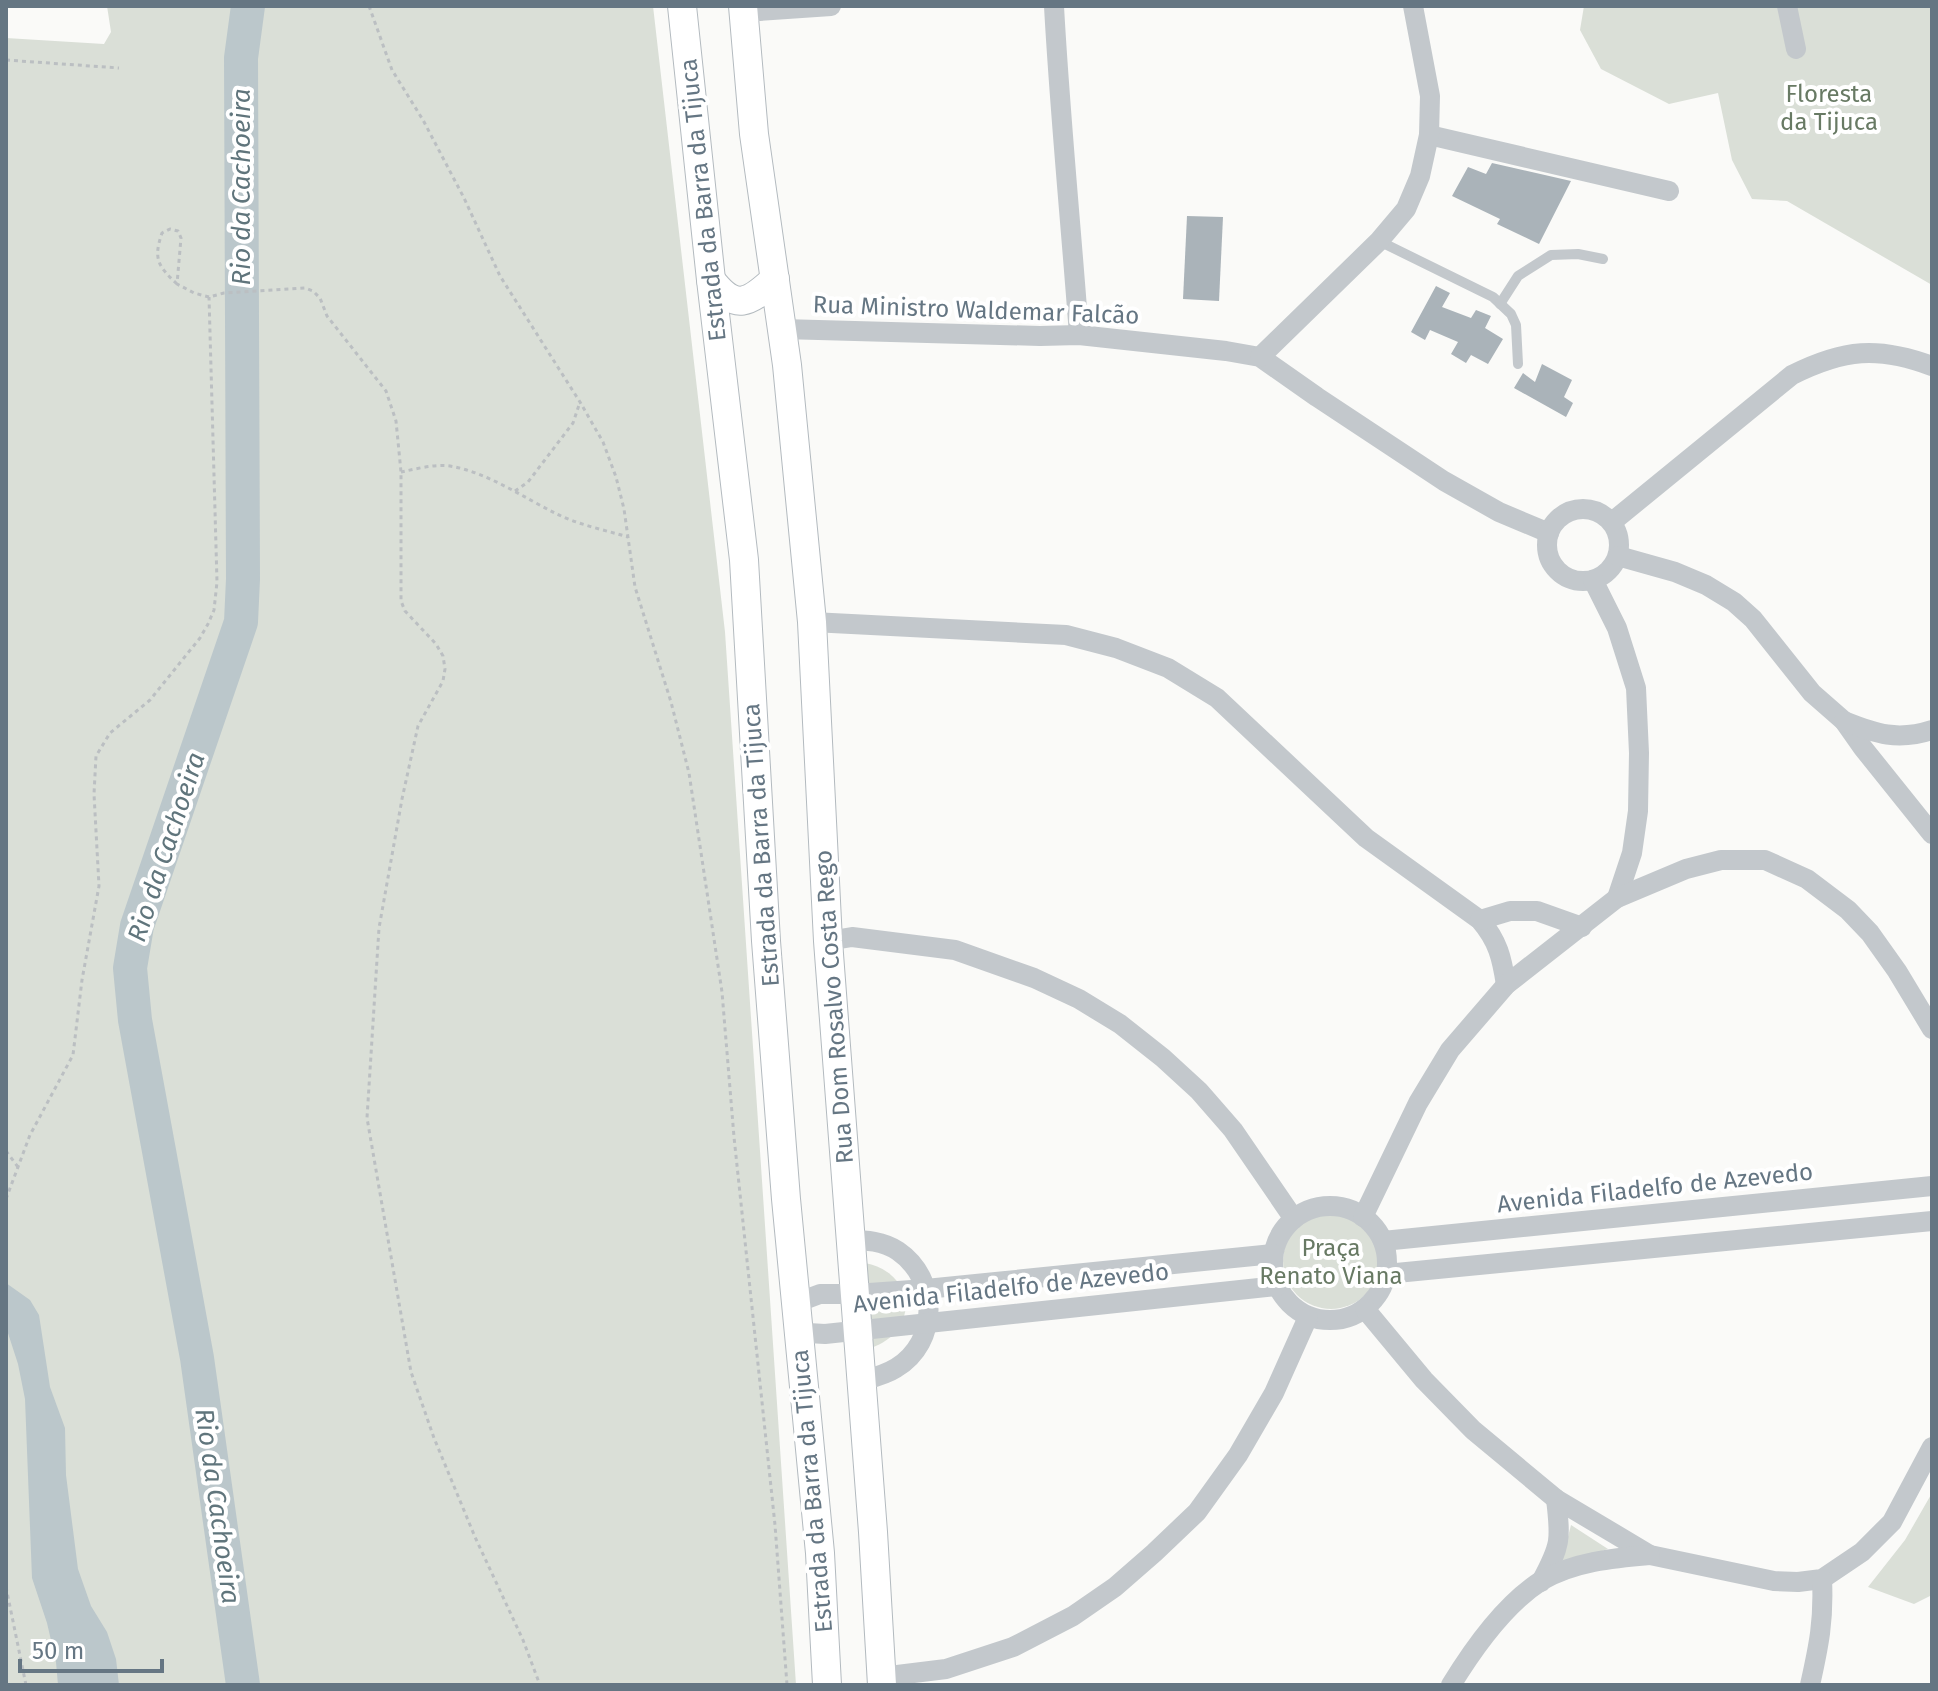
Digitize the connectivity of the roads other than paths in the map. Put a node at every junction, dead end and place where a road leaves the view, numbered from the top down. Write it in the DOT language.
graph roads {
  1 [pos="682,6"];
  2 [pos="831,6"];
  3 [pos="1054,6"];
  4 [pos="1413,6"];
  5 [pos="1787,6"];
  6 [pos="743,9"];
  7 [pos="1796,49"];
  8 [pos="1429,135"];
  9 [pos="1669,191"];
  10 [pos="1379,241"];
  11 [pos="1603,259"];
  12 [pos="775,279"];
  13 [pos="711,280"];
  14 [pos="1500,304"];
  15 [pos="782,329"];
  16 [pos="1079,335"];
  17 [pos="1260,357"];
  18 [pos="1518,364"];
  19 [pos="1932,366"];
  20 [pos="1612,522"];
  21 [pos="1549,533"];
  22 [pos="1618,556"];
  23 [pos="1593,580"];
  24 [pos="812,622"];
  25 [pos="1844,721"];
  26 [pos="1932,730"];
  27 [pos="1932,834"];
  28 [pos="1617,898"];
  29 [pos="1480,920"];
  30 [pos="1582,927"];
  31 [pos="828,941"];
  32 [pos="1506,985"];
  33 [pos="1932,1029"];
  34 [pos="1932,1186"];
  35 [pos="1363,1217"];
  36 [pos="1294,1219"];
  37 [pos="1932,1221"];
  38 [pos="849,1240"];
  39 [pos="1383,1241"];
  40 [pos="1273,1254"];
  41 [pos="1386,1274"];
  42 [pos="1277,1286"];
  43 [pos="926,1289"];
  44 [pos="855,1294"];
  45 [pos="1365,1309"];
  46 [pos="798,1316"];
  47 [pos="1308,1317"];
  48 [pos="928,1323"];
  49 [pos="857,1331"];
  50 [pos="861,1381"];
  51 [pos="1932,1447"];
  52 [pos="1556,1499"];
  53 [pos="1650,1555"];
  54 [pos="1822,1579"];
  55 [pos="1541,1582"];
  56 [pos="882,1681"];
  57 [pos="827,1685"];
  58 [pos="1451,1685"];
  59 [pos="1810,1685"];
  1 -- 13 [label="main road, Estrada da Barra da Tijuca"];
  2 -- 6 [label="street"];
  3 -- 16 [label="street"];
  4 -- 8 [label="street"];
  5 -- 7 [label="street"];
  6 -- 12 [label="main road"];
  8 -- 9 [label="street"];
  8 -- 10 [label="street"];
  10 -- 14 [label="lane"];
  10 -- 17 [label="street"];
  11 -- 14 [label="lane"];
  12 -- 13 [label="main road"];
  12 -- 15 [label="main road"];
  13 -- 46 [label="main road, Estrada da Barra da Tijuca"];
  14 -- 18 [label="lane"];
  15 -- 16 [label="street, Rua Ministro Waldemar Falcão"];
  15 -- 24 [label="main road, Rua Dom Rosalvo Costa Rego"];
  16 -- 17 [label="street, Rua Ministro Waldemar Falcão"];
  17 -- 21 [label="street, Rua Ministro Waldemar Falcão"];
  19 -- 20 [label="street"];
  20 -- 21 [label="street"];
  20 -- 22 [label="street"];
  21 -- 23 [label="street"];
  22 -- 23 [label="street"];
  22 -- 25 [label="street"];
  23 -- 28 [label="street"];
  24 -- 29 [label="street"];
  24 -- 31 [label="main road, Rua Dom Rosalvo Costa Rego"];
  25 -- 26 [label="street"];
  25 -- 27 [label="street"];
  28 -- 30 [label="street"];
  28 -- 33 [label="street"];
  29 -- 30 [label="street"];
  29 -- 32 [label="street"];
  30 -- 32 [label="street"];
  31 -- 36 [label="street"];
  31 -- 38 [label="main road, Rua Dom Rosalvo Costa Rego"];
  32 -- 35 [label="street"];
  34 -- 39 [label="street, Avenida Filadelfo de Azevedo"];
  35 -- 36 [label="street"];
  35 -- 39 [label="street"];
  36 -- 40 [label="street"];
  37 -- 41 [label="street"];
  38 -- 43 [label="street"];
  38 -- 44 [label="main road, Rua Dom Rosalvo Costa Rego"];
  39 -- 41 [label="street"];
  40 -- 42 [label="street"];
  40 -- 43 [label="street, Avenida Filadelfo de Azevedo"];
  41 -- 45 [label="street"];
  42 -- 47 [label="street"];
  42 -- 48 [label="street, Avenida Filadelfo de Azevedo"];
  43 -- 44 [label="street, Avenida Filadelfo de Azevedo"];
  43 -- 48 [label="street"];
  44 -- 46 [label="street, Avenida Filadelfo de Azevedo"];
  44 -- 49 [label="main road, Rua Dom Rosalvo Costa Rego"];
  45 -- 47 [label="street"];
  45 -- 52 [label="street"];
  46 -- 49 [label="street, Avenida Filadelfo de Azevedo"];
  46 -- 57 [label="main road, Estrada da Barra da Tijuca"];
  47 -- 56 [label="street"];
  48 -- 49 [label="street, Avenida Filadelfo de Azevedo"];
  48 -- 50 [label="street"];
  49 -- 50 [label="main road, Rua Dom Rosalvo Costa Rego"];
  50 -- 56 [label="main road, Rua Dom Rosalvo Costa Rego"];
  51 -- 54 [label="street"];
  52 -- 53 [label="street"];
  52 -- 55 [label="street"];
  53 -- 54 [label="street"];
  53 -- 55 [label="street"];
  54 -- 59 [label="street"];
  55 -- 58 [label="street"];
}
